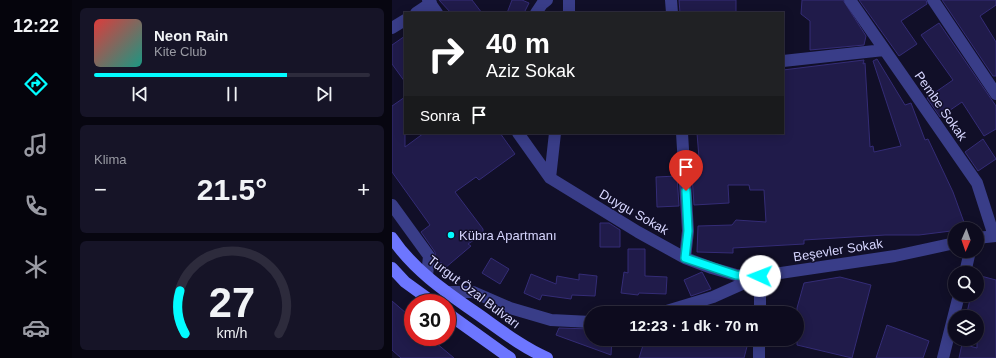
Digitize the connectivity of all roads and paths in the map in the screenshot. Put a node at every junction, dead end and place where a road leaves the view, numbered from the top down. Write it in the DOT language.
graph roads {
  1 [pos="548,0"];
  2 [pos="569,0"];
  3 [pos="671,0"];
  4 [pos="850,0"];
  5 [pos="933,0"];
  6 [pos="432,6"];
  7 [pos="418,12"];
  8 [pos="537,12"];
  9 [pos="569,12"];
  10 [pos="672,12"];
  11 [pos="404,21"];
  12 [pos="392,28"];
  13 [pos="884,50"];
  14 [pos="784,61"];
  15 [pos="996,94"];
  16 [pos="519,134"];
  17 [pos="555,134"];
  18 [pos="682,134"];
  19 [pos="550,178"];
  20 [pos="392,205"];
  21 [pos="995,236"];
  22 [pos="984,237"];
  23 [pos="392,238"];
  24 [pos="948,245"];
  25 [pos="685,258"];
  26 [pos="392,268"];
  27 [pos="427,276"];
  28 [pos="760,276"];
  29 [pos="448,292"];
  30 [pos="422,294"];
  31 [pos="958,302"];
  32 [pos="683,306"];
  33 [pos="760,306"];
  34 [pos="456,319"];
  35 [pos="584,322"];
  36 [pos="759,346"];
  37 [pos="510,358"];
  38 [pos="547,358"];
  39 [pos="759,358"];
  40 [pos="943,358"];
  1 -- 8 [label="street"];
  2 -- 9 [label="street"];
  3 -- 10 [label="street"];
  4 -- 13 [label="street, Pembe Sokak"];
  5 -- 15 [label="street"];
  6 -- 7 [label="street"];
  11 -- 12 [label="street"];
  13 -- 14 [label="street"];
  13 -- 21 [label="street, Pembe Sokak"];
  16 -- 19 [label="street, Duygu Sokak"];
  17 -- 19 [label="street"];
  18 -- 25 [label="street"];
  19 -- 25 [label="street, Duygu Sokak"];
  20 -- 27 [label="street"];
  21 -- 22 [label="street"];
  23 -- 27 [label="street, Turgut Özal Bulvarı"];
  24 -- 28 [label="street, Beşevler Sokak"];
  25 -- 28 [label="street, Duygu Sokak"];
  26 -- 30 [label="street"];
  27 -- 29 [label="street, Turgut Özal Bulvarı"];
  28 -- 32 [label="street, Beşevler Sokak"];
  28 -- 33 [label="street"];
  29 -- 35 [label="street"];
  29 -- 38 [label="street, Turgut Özal Bulvarı"];
  31 -- 40 [label="street"];
  34 -- 37 [label="street"];
  36 -- 39 [label="street"];
}
